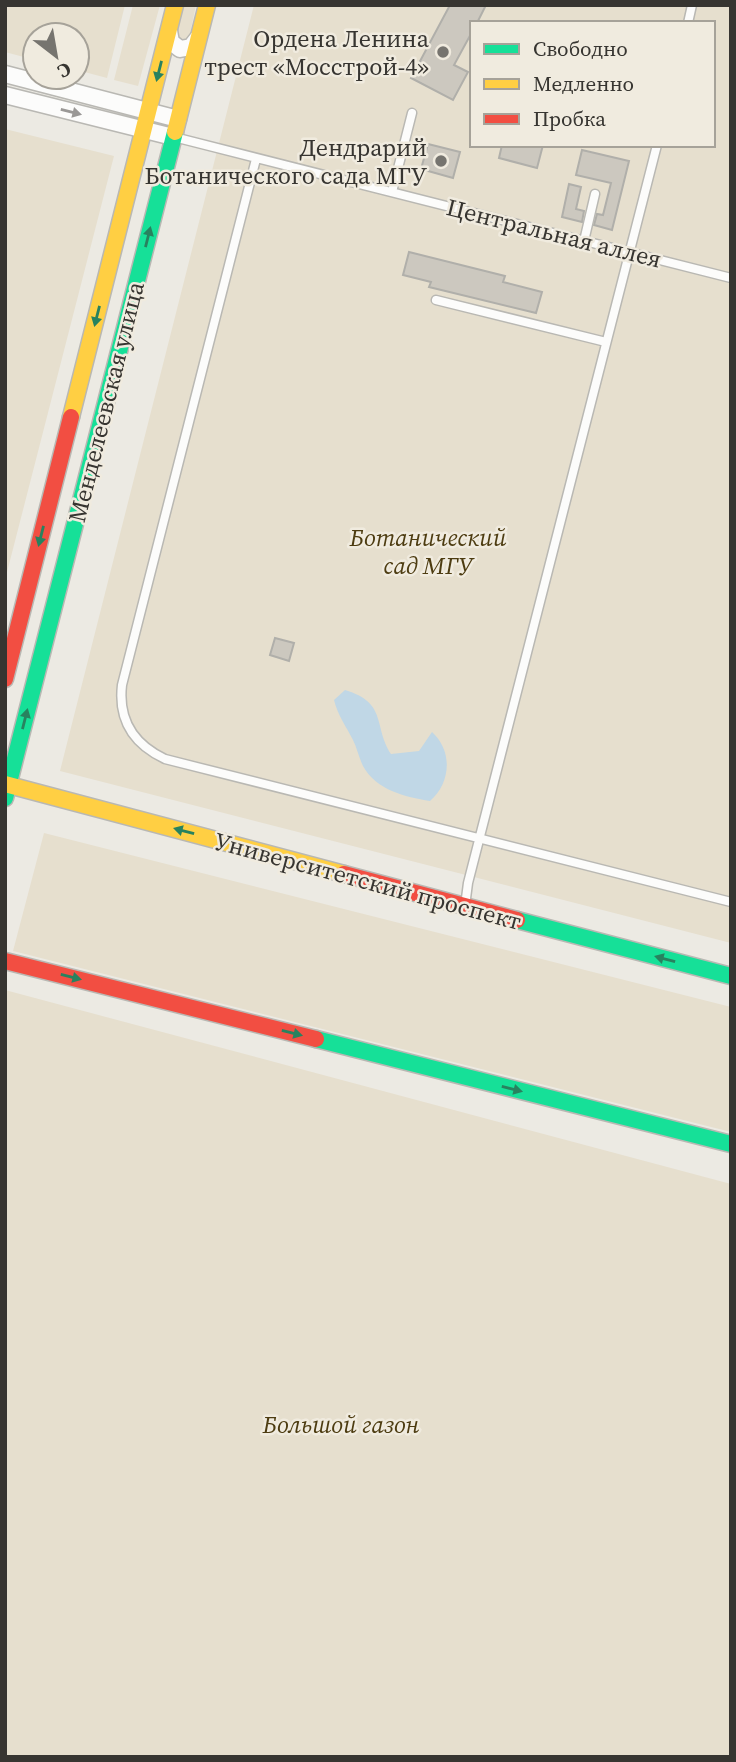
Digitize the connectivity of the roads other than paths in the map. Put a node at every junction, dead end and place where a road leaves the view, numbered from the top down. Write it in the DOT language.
graph roads {
  1 [pos="175,5"];
  2 [pos="207,5"];
  3 [pos="169,30"];
  4 [pos="198,38"];
  5 [pos="5,74"];
  6 [pos="5,95"];
  7 [pos="148,111"];
  8 [pos="412,113"];
  9 [pos="178,119"];
  10 [pos="144,130"];
  11 [pos="173,137"];
  12 [pos="656,147"];
  13 [pos="256,159"];
  14 [pos="392,192"];
  15 [pos="595,194"];
  16 [pos="584,241"];
  17 [pos="629,253"];
  18 [pos="731,278"];
  19 [pos="436,300"];
  20 [pos="606,342"];
  21 [pos="48,508"];
  22 [pos="77,515"];
  23 [pos="5,679"];
  24 [pos="6,789"];
  25 [pos="480,839"];
  26 [pos="731,902"];
  27 [pos="465,907"];
  28 [pos="5,961"];
  29 [pos="731,976"];
  30 [pos="731,1144"];
  1 -- 3 [label="street, Менделеевская улица"];
  2 -- 4 [label="street, Менделеевская улица"];
  3 -- 4 [label="street"];
  3 -- 7 [label="street, Менделеевская улица, one-way"];
  4 -- 9 [label="street, Менделеевская улица"];
  5 -- 7 [label="street"];
  6 -- 10 [label="street, one-way"];
  7 -- 9 [label="street"];
  7 -- 10 [label="street, Менделеевская улица"];
  8 -- 14 [label="lane"];
  9 -- 11 [label="street, Менделеевская улица"];
  10 -- 11 [label="street"];
  10 -- 21 [label="street, Менделеевская улица, one-way"];
  11 -- 13 [label="lane, Центральная аллея"];
  22 -- 11 [label="street, Менделеевская улица, one-way"];
  12 -- 17 [label="lane"];
  13 -- 14 [label="lane, Центральная аллея"];
  13 -- 25 [label="lane"];
  14 -- 16 [label="lane, Центральная аллея"];
  15 -- 16 [label="lane"];
  16 -- 17 [label="lane, Центральная аллея"];
  17 -- 18 [label="lane, Центральная аллея"];
  17 -- 20 [label="lane"];
  19 -- 20 [label="lane"];
  20 -- 25 [label="lane"];
  21 -- 22 [label="street"];
  21 -- 23 [label="street, Менделеевская улица, one-way"];
  24 -- 22 [label="street, Менделеевская улица, one-way"];
  27 -- 24 [label="street, Университетский проспект, one-way"];
  25 -- 26 [label="lane"];
  25 -- 27 [label="lane"];
  29 -- 27 [label="street, Университетский проспект, one-way"];
  28 -- 30 [label="street, one-way"];
}
